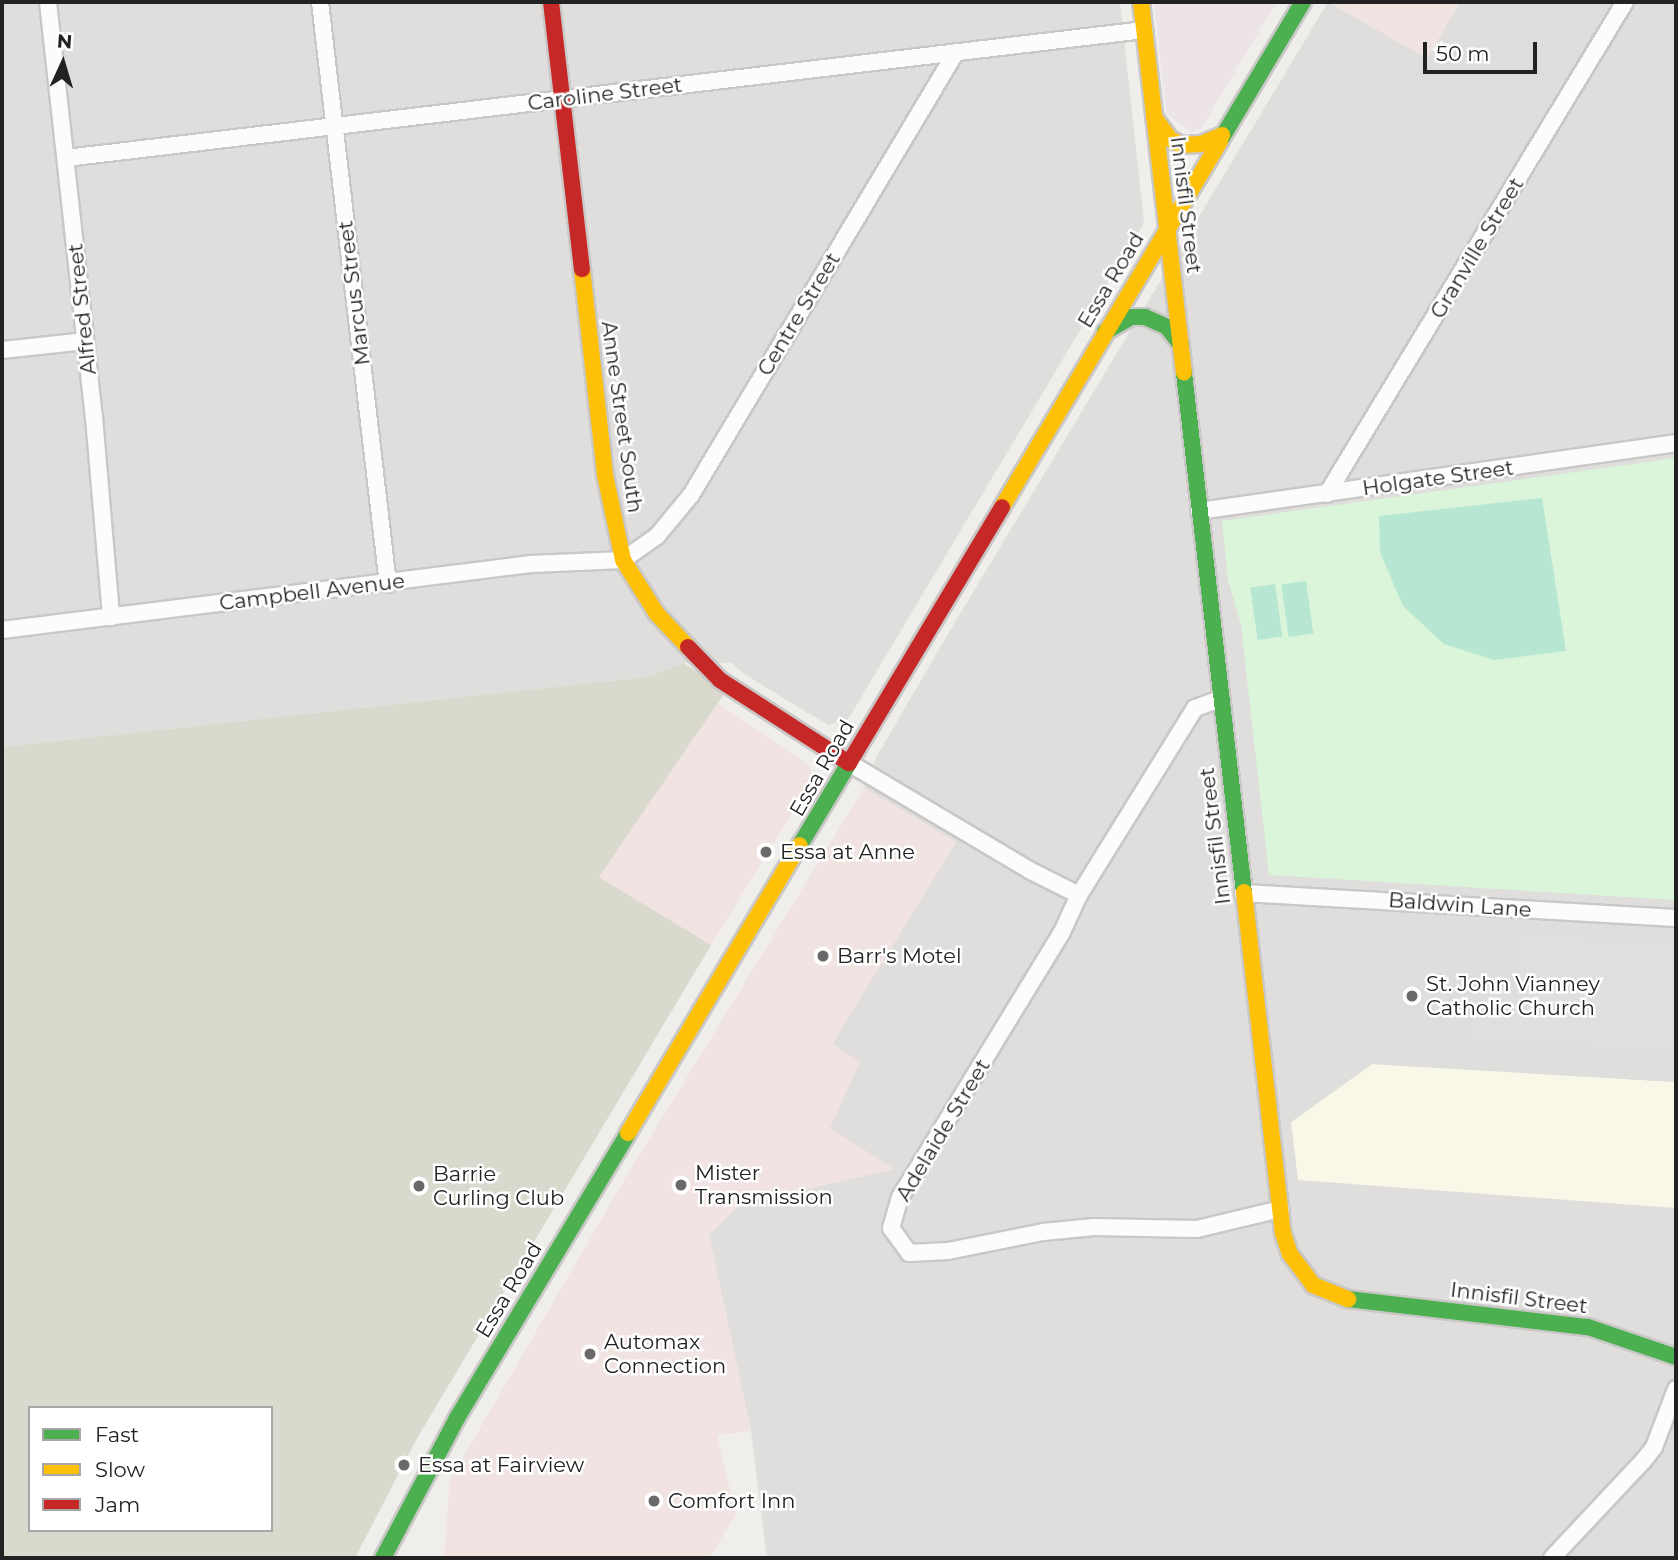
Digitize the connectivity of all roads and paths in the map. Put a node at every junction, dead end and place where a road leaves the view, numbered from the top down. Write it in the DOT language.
graph roads {
  1 [pos="48,2"];
  2 [pos="320,2"];
  3 [pos="551,2"];
  4 [pos="1140,2"];
  5 [pos="1303,2"];
  6 [pos="1625,2"];
  7 [pos="1144,30"];
  8 [pos="956,52"];
  9 [pos="563,99"];
  10 [pos="1154,117"];
  11 [pos="334,127"];
  12 [pos="1222,135"];
  13 [pos="66,158"];
  14 [pos="1167,227"];
  15 [pos="1105,332"];
  16 [pos="85,341"];
  17 [pos="1181,345"];
  18 [pos="2,350"];
  19 [pos="1676,443"];
  20 [pos="1327,494"];
  21 [pos="1199,511"];
  22 [pos="623,561"];
  23 [pos="388,584"];
  24 [pos="111,617"];
  25 [pos="2,630"];
  26 [pos="1220,699"];
  27 [pos="849,763"];
  28 [pos="1243,892"];
  29 [pos="1079,895"];
  30 [pos="1676,918"];
  31 [pos="1281,1209"];
  32 [pos="1676,1357"];
  33 [pos="1676,1389"];
  34 [pos="383,1558"];
  35 [pos="1552,1558"];
  1 -- 13 [label="street, Alfred Street"];
  2 -- 11 [label="street, Marcus Street"];
  3 -- 9 [label="street, Anne Street South"];
  4 -- 7 [label="street, Innisfil Street"];
  5 -- 12 [label="street, Essa Road"];
  6 -- 20 [label="street, Granville Street"];
  7 -- 8 [label="street, Caroline Street"];
  7 -- 10 [label="street, Innisfil Street"];
  8 -- 9 [label="street, Caroline Street"];
  8 -- 22 [label="street, Centre Street"];
  9 -- 11 [label="street, Caroline Street"];
  9 -- 22 [label="street, Anne Street South"];
  10 -- 12 [label="street"];
  10 -- 14 [label="street, Innisfil Street"];
  11 -- 13 [label="street, Caroline Street"];
  11 -- 23 [label="street, Marcus Street"];
  12 -- 14 [label="street, Essa Road"];
  13 -- 16 [label="street, Alfred Street"];
  14 -- 15 [label="street, Essa Road"];
  14 -- 17 [label="street, Innisfil Street"];
  15 -- 17 [label="street"];
  15 -- 27 [label="street, Essa Road"];
  16 -- 18 [label="street"];
  16 -- 24 [label="street, Alfred Street"];
  17 -- 21 [label="street, Innisfil Street"];
  19 -- 20 [label="street, Holgate Street"];
  20 -- 21 [label="street, Holgate Street"];
  21 -- 26 [label="street, Innisfil Street"];
  22 -- 23 [label="street, Campbell Avenue"];
  22 -- 27 [label="street, Anne Street South"];
  23 -- 24 [label="street, Campbell Avenue"];
  24 -- 25 [label="street, Campbell Avenue"];
  26 -- 28 [label="street, Innisfil Street"];
  26 -- 29 [label="street, Adelaide Street"];
  27 -- 29 [label="street, Anne Street South"];
  27 -- 34 [label="street, Essa Road"];
  28 -- 30 [label="street, Baldwin Lane"];
  28 -- 31 [label="street, Innisfil Street"];
  29 -- 31 [label="street, Adelaide Street"];
  31 -- 32 [label="street, Innisfil Street"];
  33 -- 35 [label="street"];
}
